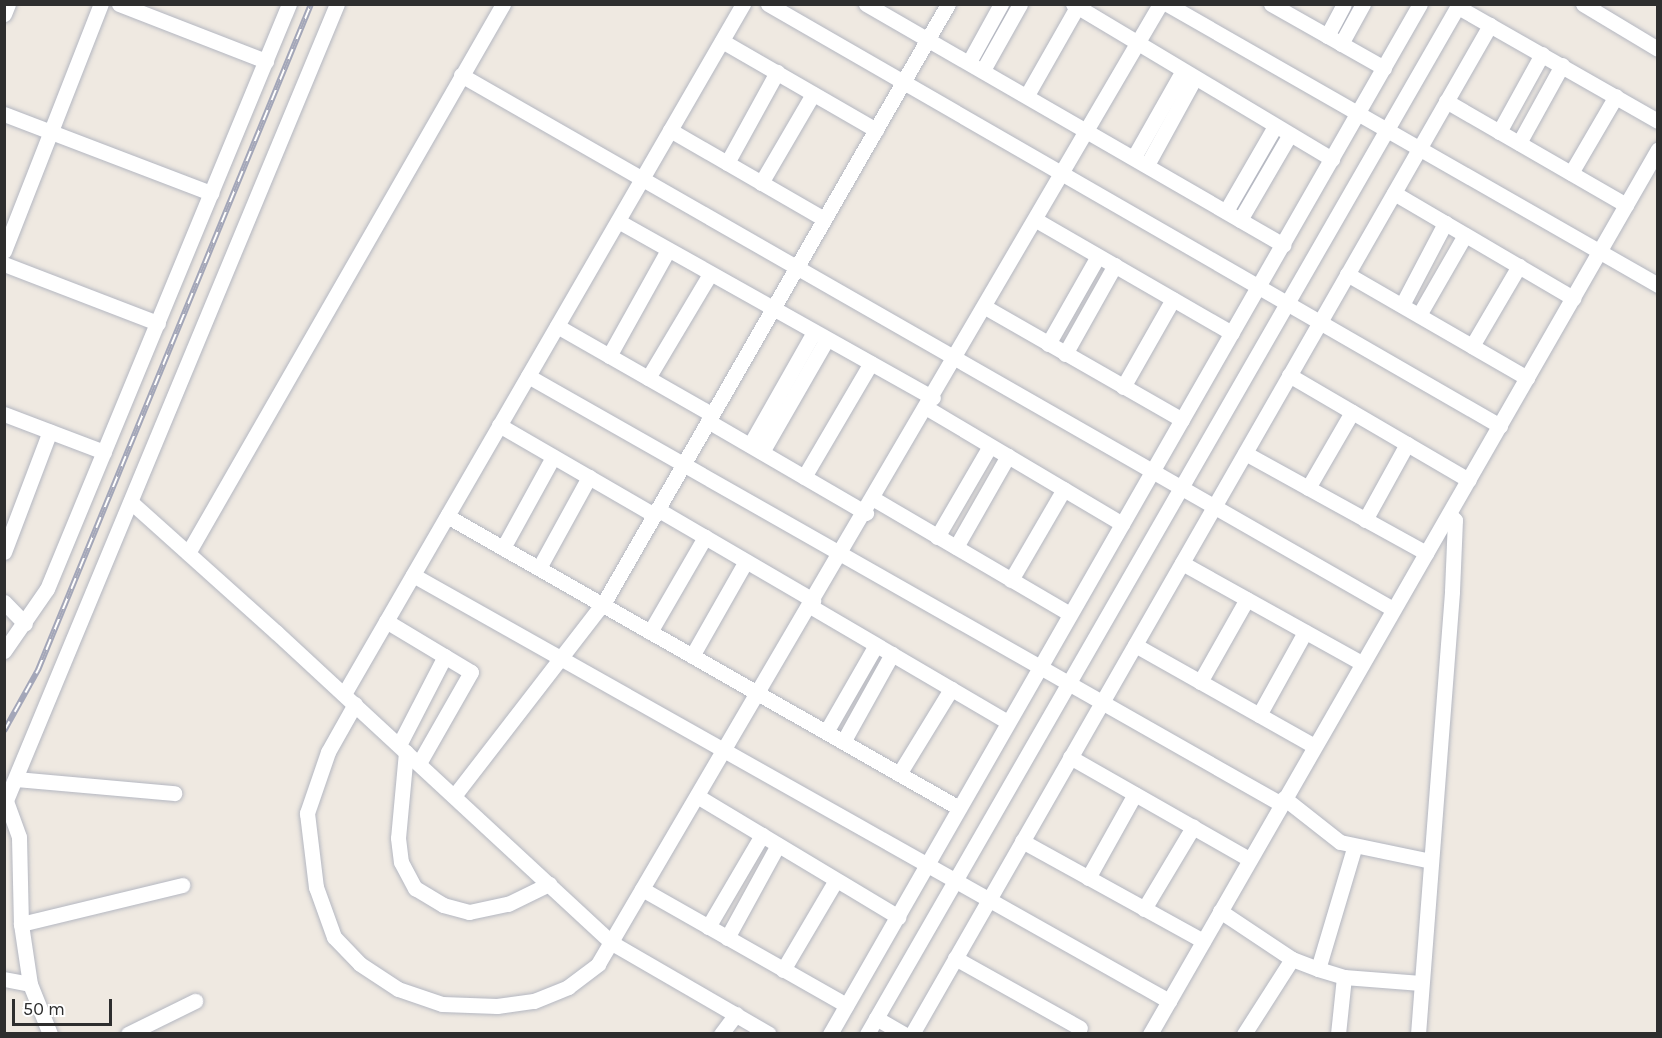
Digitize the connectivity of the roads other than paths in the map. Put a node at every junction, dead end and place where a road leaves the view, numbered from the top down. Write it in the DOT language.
graph roads {
  1 [pos="8,4"];
  2 [pos="101,4"];
  3 [pos="119,4"];
  4 [pos="289,4"];
  5 [pos="337,4"];
  6 [pos="502,4"];
  7 [pos="743,4"];
  8 [pos="768,4"];
  9 [pos="866,4"];
  10 [pos="948,4"];
  11 [pos="1001,4"];
  12 [pos="1020,4"];
  13 [pos="1160,4"];
  14 [pos="1167,4"];
  15 [pos="1271,4"];
  16 [pos="1344,4"];
  17 [pos="1363,4"];
  18 [pos="1420,4"];
  19 [pos="1583,4"];
  20 [pos="1075,6"];
  21 [pos="1459,6"];
  22 [pos="4,14"];
  23 [pos="1490,25"];
  24 [pos="1327,36"];
  25 [pos="928,39"];
  26 [pos="722,41"];
  27 [pos="1139,42"];
  28 [pos="1341,44"];
  29 [pos="1658,49"];
  30 [pos="1542,54"];
  31 [pos="266,61"];
  32 [pos="969,62"];
  33 [pos="1562,66"];
  34 [pos="1384,68"];
  35 [pos="983,70"];
  36 [pos="777,72"];
  37 [pos="461,75"];
  38 [pos="1188,75"];
  39 [pos="903,83"];
  40 [pos="813,94"];
  41 [pos="1027,95"];
  42 [pos="1616,96"];
  43 [pos="1446,101"];
  44 [pos="4,114"];
  45 [pos="1358,114"];
  46 [pos="1658,120"];
  47 [pos="1275,126"];
  48 [pos="670,130"];
  49 [pos="876,130"];
  50 [pos="1088,130"];
  51 [pos="1387,131"];
  52 [pos="51,132"];
  53 [pos="1499,132"];
  54 [pos="1290,134"];
  55 [pos="1519,143"];
  56 [pos="1419,149"];
  57 [pos="1658,149"];
  58 [pos="1332,159"];
  59 [pos="1141,161"];
  60 [pos="727,163"];
  61 [pos="1571,173"];
  62 [pos="1062,175"];
  63 [pos="642,179"];
  64 [pos="761,183"];
  65 [pos="212,193"];
  66 [pos="1394,193"];
  67 [pos="1626,205"];
  68 [pos="1226,211"];
  69 [pos="825,219"];
  70 [pos="1036,220"];
  71 [pos="1240,220"];
  72 [pos="618,221"];
  73 [pos="1445,223"];
  74 [pos="1465,235"];
  75 [pos="1282,244"];
  76 [pos="668,250"];
  77 [pos="4,251"];
  78 [pos="1599,253"];
  79 [pos="1098,256"];
  80 [pos="4,264"];
  81 [pos="1115,265"];
  82 [pos="1518,266"];
  83 [pos="796,268"];
  84 [pos="710,274"];
  85 [pos="1347,274"];
  86 [pos="1658,285"];
  87 [pos="1257,288"];
  88 [pos="1573,298"];
  89 [pos="1173,299"];
  90 [pos="1286,305"];
  91 [pos="1402,305"];
  92 [pos="985,307"];
  93 [pos="772,309"];
  94 [pos="1419,315"];
  95 [pos="158,323"];
  96 [pos="1319,324"];
  97 [pos="557,326"];
  98 [pos="1232,333"];
  99 [pos="820,335"];
  100 [pos="1048,344"];
  101 [pos="1472,346"];
  102 [pos="1065,354"];
  103 [pos="609,356"];
  104 [pos="955,360"];
  105 [pos="871,363"];
  106 [pos="1289,375"];
  107 [pos="528,376"];
  108 [pos="648,378"];
  109 [pos="1527,378"];
  110 [pos="1123,387"];
  111 [pos="930,403"];
  112 [pos="1352,412"];
  113 [pos="4,414"];
  114 [pos="709,417"];
  115 [pos="1182,420"];
  116 [pos="499,425"];
  117 [pos="1500,426"];
  118 [pos="50,431"];
  119 [pos="1407,444"];
  120 [pos="990,446"];
  121 [pos="756,449"];
  122 [pos="104,452"];
  123 [pos="1245,453"];
  124 [pos="1008,456"];
  125 [pos="553,457"];
  126 [pos="683,464"];
  127 [pos="1152,473"];
  128 [pos="589,477"];
  129 [pos="804,477"];
  130 [pos="1468,480"];
  131 [pos="1308,488"];
  132 [pos="1064,489"];
  133 [pos="1179,489"];
  134 [pos="132,503"];
  135 [pos="870,506"];
  136 [pos="1213,508"];
  137 [pos="655,512"];
  138 [pos="1449,514"];
  139 [pos="447,516"];
  140 [pos="1365,520"];
  141 [pos="1122,524"];
  142 [pos="705,537"];
  143 [pos="938,537"];
  144 [pos="956,547"];
  145 [pos="503,548"];
  146 [pos="4,552"];
  147 [pos="188,553"];
  148 [pos="1426,553"];
  149 [pos="841,554"];
  150 [pos="746,561"];
  151 [pos="1182,563"];
  152 [pos="538,568"];
  153 [pos="412,575"];
  154 [pos="1011,580"];
  155 [pos="1247,599"];
  156 [pos="4,603"];
  157 [pos="812,603"];
  158 [pos="602,604"];
  159 [pos="1393,609"];
  160 [pos="1070,614"];
  161 [pos="386,621"];
  162 [pos="25,624"];
  163 [pos="650,632"];
  164 [pos="1305,632"];
  165 [pos="876,645"];
  166 [pos="1135,645"];
  167 [pos="4,651"];
  168 [pos="892,654"];
  169 [pos="445,656"];
  170 [pos="692,656"];
  171 [pos="561,657"];
  172 [pos="1362,663"];
  173 [pos="1040,668"];
  174 [pos="1200,682"];
  175 [pos="1067,683"];
  176 [pos="951,688"];
  177 [pos="758,693"];
  178 [pos="350,699"];
  179 [pos="1102,703"];
  180 [pos="1259,715"];
  181 [pos="1008,722"];
  182 [pos="826,732"];
  183 [pos="843,742"];
  184 [pos="1314,746"];
  185 [pos="403,748"];
  186 [pos="725,749"];
  187 [pos="1070,757"];
  188 [pos="419,763"];
  189 [pos="899,774"];
  190 [pos="16,779"];
  191 [pos="174,793"];
  192 [pos="1135,794"];
  193 [pos="454,796"];
  194 [pos="697,796"];
  195 [pos="1283,801"];
  196 [pos="5,803"];
  197 [pos="959,808"];
  198 [pos="1193,827"];
  199 [pos="762,835"];
  200 [pos="1022,841"];
  201 [pos="778,845"];
  202 [pos="1354,848"];
  203 [pos="1249,859"];
  204 [pos="1431,861"];
  205 [pos="930,863"];
  206 [pos="956,878"];
  207 [pos="1088,878"];
  208 [pos="836,880"];
  209 [pos="549,884"];
  210 [pos="182,885"];
  211 [pos="642,890"];
  212 [pos="990,897"];
  213 [pos="1144,909"];
  214 [pos="1220,911"];
  215 [pos="898,918"];
  216 [pos="21,924"];
  217 [pos="708,927"];
  218 [pos="727,938"];
  219 [pos="1203,941"];
  220 [pos="612,943"];
  221 [pos="955,958"];
  222 [pos="1292,959"];
  223 [pos="1318,969"];
  224 [pos="783,970"];
  225 [pos="1344,977"];
  226 [pos="4,979"];
  227 [pos="1421,983"];
  228 [pos="30,984"];
  229 [pos="195,1001"];
  230 [pos="1169,1001"];
  231 [pos="846,1005"];
  232 [pos="736,1014"];
  233 [pos="876,1017"];
  234 [pos="1080,1028"];
  235 [pos="50,1034"];
  236 [pos="128,1034"];
  237 [pos="721,1034"];
  238 [pos="769,1034"];
  239 [pos="830,1034"];
  240 [pos="867,1034"];
  241 [pos="904,1034"];
  242 [pos="912,1034"];
  243 [pos="1150,1034"];
  244 [pos="1244,1034"];
  245 [pos="1338,1034"];
  246 [pos="1418,1034"];
  1 -- 22 [label="street"];
  2 -- 52 [label="street"];
  3 -- 31 [label="street"];
  4 -- 31 [label="street"];
  5 -- 134 [label="street"];
  6 -- 37 [label="street"];
  7 -- 26 [label="street"];
  8 -- 39 [label="street"];
  9 -- 25 [label="street"];
  10 -- 25 [label="street"];
  11 -- 32 [label="street"];
  12 -- 35 [label="street"];
  13 -- 27 [label="street"];
  14 -- 45 [label="street"];
  15 -- 24 [label="street"];
  16 -- 24 [label="street"];
  17 -- 28 [label="street"];
  18 -- 34 [label="street"];
  19 -- 29 [label="street"];
  20 -- 27 [label="street"];
  20 -- 41 [label="street"];
  21 -- 23 [label="street"];
  21 -- 51 [label="street"];
  23 -- 30 [label="street"];
  23 -- 43 [label="street"];
  24 -- 28 [label="street"];
  25 -- 32 [label="street"];
  25 -- 39 [label="street"];
  26 -- 36 [label="street"];
  26 -- 48 [label="street"];
  27 -- 38 [label="street"];
  27 -- 50 [label="street"];
  28 -- 34 [label="street"];
  30 -- 33 [label="street"];
  30 -- 53 [label="street"];
  31 -- 65 [label="street"];
  32 -- 35 [label="street"];
  33 -- 42 [label="street"];
  33 -- 55 [label="street"];
  34 -- 45 [label="street"];
  35 -- 41 [label="street"];
  36 -- 40 [label="street"];
  36 -- 60 [label="street"];
  37 -- 63 [label="street"];
  37 -- 147 [label="street"];
  38 -- 47 [label="street"];
  38 -- 59 [label="street"];
  39 -- 49 [label="street"];
  39 -- 62 [label="street"];
  40 -- 49 [label="street"];
  40 -- 64 [label="street"];
  41 -- 50 [label="street"];
  42 -- 46 [label="street"];
  42 -- 61 [label="street"];
  43 -- 53 [label="street"];
  43 -- 56 [label="street"];
  44 -- 52 [label="street"];
  45 -- 51 [label="street"];
  45 -- 58 [label="street"];
  47 -- 54 [label="street"];
  47 -- 68 [label="street"];
  48 -- 60 [label="street"];
  48 -- 63 [label="street"];
  49 -- 69 [label="street"];
  50 -- 59 [label="street"];
  50 -- 62 [label="street"];
  51 -- 56 [label="street"];
  51 -- 90 [label="street"];
  52 -- 65 [label="street"];
  52 -- 77 [label="street"];
  53 -- 55 [label="street"];
  54 -- 58 [label="street"];
  54 -- 71 [label="street"];
  55 -- 61 [label="street"];
  56 -- 66 [label="street"];
  56 -- 78 [label="street"];
  57 -- 67 [label="street"];
  58 -- 75 [label="street"];
  59 -- 68 [label="street"];
  60 -- 64 [label="street"];
  61 -- 67 [label="street"];
  62 -- 70 [label="street"];
  62 -- 87 [label="street"];
  63 -- 72 [label="street"];
  63 -- 83 [label="street"];
  64 -- 69 [label="street"];
  65 -- 95 [label="street"];
  66 -- 73 [label="street"];
  66 -- 85 [label="street"];
  67 -- 78 [label="street"];
  68 -- 71 [label="street"];
  69 -- 83 [label="street"];
  70 -- 79 [label="street"];
  70 -- 92 [label="street"];
  71 -- 75 [label="street"];
  72 -- 76 [label="street"];
  72 -- 97 [label="street"];
  73 -- 74 [label="street"];
  73 -- 91 [label="street"];
  74 -- 82 [label="street"];
  74 -- 94 [label="street"];
  75 -- 87 [label="street"];
  76 -- 84 [label="street"];
  76 -- 103 [label="street"];
  78 -- 86 [label="street"];
  78 -- 88 [label="street"];
  79 -- 81 [label="street"];
  79 -- 100 [label="street"];
  80 -- 95 [label="street"];
  81 -- 89 [label="street"];
  81 -- 102 [label="street"];
  82 -- 88 [label="street"];
  82 -- 101 [label="street"];
  83 -- 93 [label="street"];
  83 -- 104 [label="street"];
  84 -- 93 [label="street"];
  84 -- 108 [label="street"];
  85 -- 91 [label="street"];
  85 -- 96 [label="street"];
  87 -- 90 [label="street"];
  87 -- 98 [label="street"];
  88 -- 109 [label="street"];
  89 -- 98 [label="street"];
  89 -- 110 [label="street"];
  90 -- 96 [label="street"];
  90 -- 133 [label="street"];
  91 -- 94 [label="street"];
  92 -- 100 [label="street"];
  92 -- 104 [label="street"];
  93 -- 99 [label="street"];
  93 -- 114 [label="street"];
  94 -- 101 [label="street"];
  95 -- 122 [label="street"];
  96 -- 106 [label="street"];
  96 -- 117 [label="street"];
  97 -- 103 [label="street"];
  97 -- 107 [label="street"];
  98 -- 115 [label="street"];
  99 -- 105 [label="street"];
  99 -- 121 [label="street"];
  100 -- 102 [label="street"];
  101 -- 109 [label="street"];
  102 -- 110 [label="street"];
  103 -- 108 [label="street"];
  104 -- 111 [label="street"];
  104 -- 127 [label="street"];
  105 -- 111 [label="street"];
  105 -- 129 [label="street"];
  106 -- 112 [label="street"];
  106 -- 123 [label="street"];
  107 -- 116 [label="street"];
  107 -- 126 [label="street"];
  108 -- 114 [label="street"];
  109 -- 117 [label="street"];
  110 -- 115 [label="street"];
  111 -- 120 [label="street"];
  111 -- 135 [label="street"];
  112 -- 119 [label="street"];
  112 -- 131 [label="street"];
  113 -- 118 [label="street"];
  114 -- 121 [label="street"];
  114 -- 126 [label="street"];
  115 -- 127 [label="street"];
  116 -- 125 [label="street"];
  116 -- 139 [label="street"];
  117 -- 130 [label="street"];
  118 -- 122 [label="street"];
  118 -- 146 [label="street"];
  119 -- 130 [label="street"];
  119 -- 140 [label="street"];
  120 -- 124 [label="street"];
  120 -- 143 [label="street"];
  121 -- 129 [label="street"];
  122 -- 162 [label="street"];
  123 -- 131 [label="street"];
  123 -- 136 [label="street"];
  124 -- 132 [label="street"];
  124 -- 144 [label="street"];
  125 -- 128 [label="street"];
  125 -- 145 [label="street"];
  126 -- 137 [label="street"];
  126 -- 149 [label="street"];
  127 -- 133 [label="street"];
  127 -- 141 [label="street"];
  128 -- 137 [label="street"];
  128 -- 152 [label="street"];
  129 -- 135 [label="street"];
  130 -- 138 [label="street"];
  131 -- 140 [label="street"];
  132 -- 141 [label="street"];
  132 -- 154 [label="street"];
  133 -- 136 [label="street"];
  133 -- 175 [label="street"];
  134 -- 147 [label="street"];
  134 -- 190 [label="street"];
  135 -- 143 [label="street"];
  135 -- 149 [label="street"];
  136 -- 151 [label="street"];
  136 -- 159 [label="street"];
  137 -- 142 [label="street"];
  137 -- 158 [label="street"];
  138 -- 148 [label="street"];
  138 -- 204 [label="street"];
  139 -- 145 [label="street"];
  139 -- 153 [label="street"];
  140 -- 148 [label="street"];
  141 -- 160 [label="street"];
  142 -- 150 [label="street"];
  142 -- 163 [label="street"];
  143 -- 144 [label="street"];
  144 -- 154 [label="street"];
  145 -- 152 [label="street"];
  147 -- 178 [label="street"];
  148 -- 159 [label="street"];
  149 -- 157 [label="street"];
  149 -- 173 [label="street"];
  150 -- 157 [label="street"];
  150 -- 170 [label="street"];
  151 -- 155 [label="street"];
  151 -- 166 [label="street"];
  152 -- 158 [label="street"];
  153 -- 161 [label="street"];
  153 -- 171 [label="street"];
  154 -- 160 [label="street"];
  155 -- 164 [label="street"];
  155 -- 174 [label="street"];
  156 -- 162 [label="street"];
  157 -- 165 [label="street"];
  157 -- 177 [label="street"];
  158 -- 163 [label="street"];
  158 -- 171 [label="street"];
  159 -- 172 [label="street"];
  160 -- 173 [label="street"];
  161 -- 169 [label="street"];
  161 -- 178 [label="street"];
  162 -- 167 [label="street"];
  163 -- 170 [label="street"];
  164 -- 172 [label="street"];
  164 -- 180 [label="street"];
  165 -- 168 [label="street"];
  165 -- 182 [label="street"];
  166 -- 174 [label="street"];
  166 -- 179 [label="street"];
  168 -- 176 [label="street"];
  168 -- 183 [label="street"];
  169 -- 185 [label="street"];
  169 -- 188 [label="street"];
  170 -- 177 [label="street"];
  171 -- 186 [label="street"];
  171 -- 193 [label="street"];
  172 -- 184 [label="street"];
  173 -- 175 [label="street"];
  173 -- 181 [label="street"];
  174 -- 180 [label="street"];
  175 -- 179 [label="street"];
  175 -- 206 [label="street"];
  176 -- 181 [label="street"];
  176 -- 189 [label="street"];
  177 -- 182 [label="street"];
  177 -- 186 [label="street"];
  178 -- 185 [label="street"];
  178 -- 220 [label="street"];
  179 -- 187 [label="street"];
  179 -- 195 [label="street"];
  180 -- 184 [label="street"];
  181 -- 197 [label="street"];
  182 -- 183 [label="street"];
  183 -- 189 [label="street"];
  184 -- 195 [label="street"];
  185 -- 188 [label="street"];
  185 -- 209 [label="street"];
  186 -- 194 [label="street"];
  186 -- 205 [label="street"];
  187 -- 192 [label="street"];
  187 -- 200 [label="street"];
  188 -- 193 [label="street"];
  189 -- 197 [label="street"];
  190 -- 191 [label="street"];
  190 -- 196 [label="street"];
  192 -- 198 [label="street"];
  192 -- 207 [label="street"];
  193 -- 209 [label="street"];
  194 -- 199 [label="street"];
  194 -- 211 [label="street"];
  195 -- 202 [label="street"];
  195 -- 203 [label="street"];
  196 -- 216 [label="street"];
  197 -- 205 [label="street"];
  198 -- 203 [label="street"];
  198 -- 213 [label="street"];
  199 -- 201 [label="street"];
  199 -- 217 [label="street"];
  200 -- 207 [label="street"];
  200 -- 212 [label="street"];
  201 -- 208 [label="street"];
  201 -- 218 [label="street"];
  202 -- 204 [label="street"];
  202 -- 223 [label="street"];
  203 -- 214 [label="street"];
  204 -- 227 [label="street"];
  205 -- 206 [label="street"];
  205 -- 215 [label="street"];
  206 -- 212 [label="street"];
  206 -- 233 [label="street"];
  207 -- 213 [label="street"];
  208 -- 215 [label="street"];
  208 -- 224 [label="street"];
  209 -- 220 [label="street"];
  210 -- 216 [label="street"];
  211 -- 217 [label="street"];
  211 -- 220 [label="street"];
  212 -- 221 [label="street"];
  212 -- 230 [label="street"];
  213 -- 219 [label="street"];
  214 -- 219 [label="street"];
  214 -- 222 [label="street"];
  215 -- 231 [label="street"];
  216 -- 228 [label="street"];
  217 -- 218 [label="street"];
  218 -- 224 [label="street"];
  219 -- 230 [label="street"];
  220 -- 232 [label="street"];
  221 -- 234 [label="street"];
  221 -- 242 [label="street"];
  222 -- 223 [label="street"];
  222 -- 244 [label="street"];
  223 -- 225 [label="street"];
  224 -- 231 [label="street"];
  225 -- 227 [label="street"];
  225 -- 245 [label="street"];
  226 -- 228 [label="street"];
  227 -- 246 [label="street"];
  228 -- 235 [label="street"];
  229 -- 236 [label="street"];
  230 -- 243 [label="street"];
  231 -- 239 [label="street"];
  232 -- 237 [label="street"];
  232 -- 238 [label="street"];
  233 -- 240 [label="street"];
  233 -- 241 [label="street"];
}
